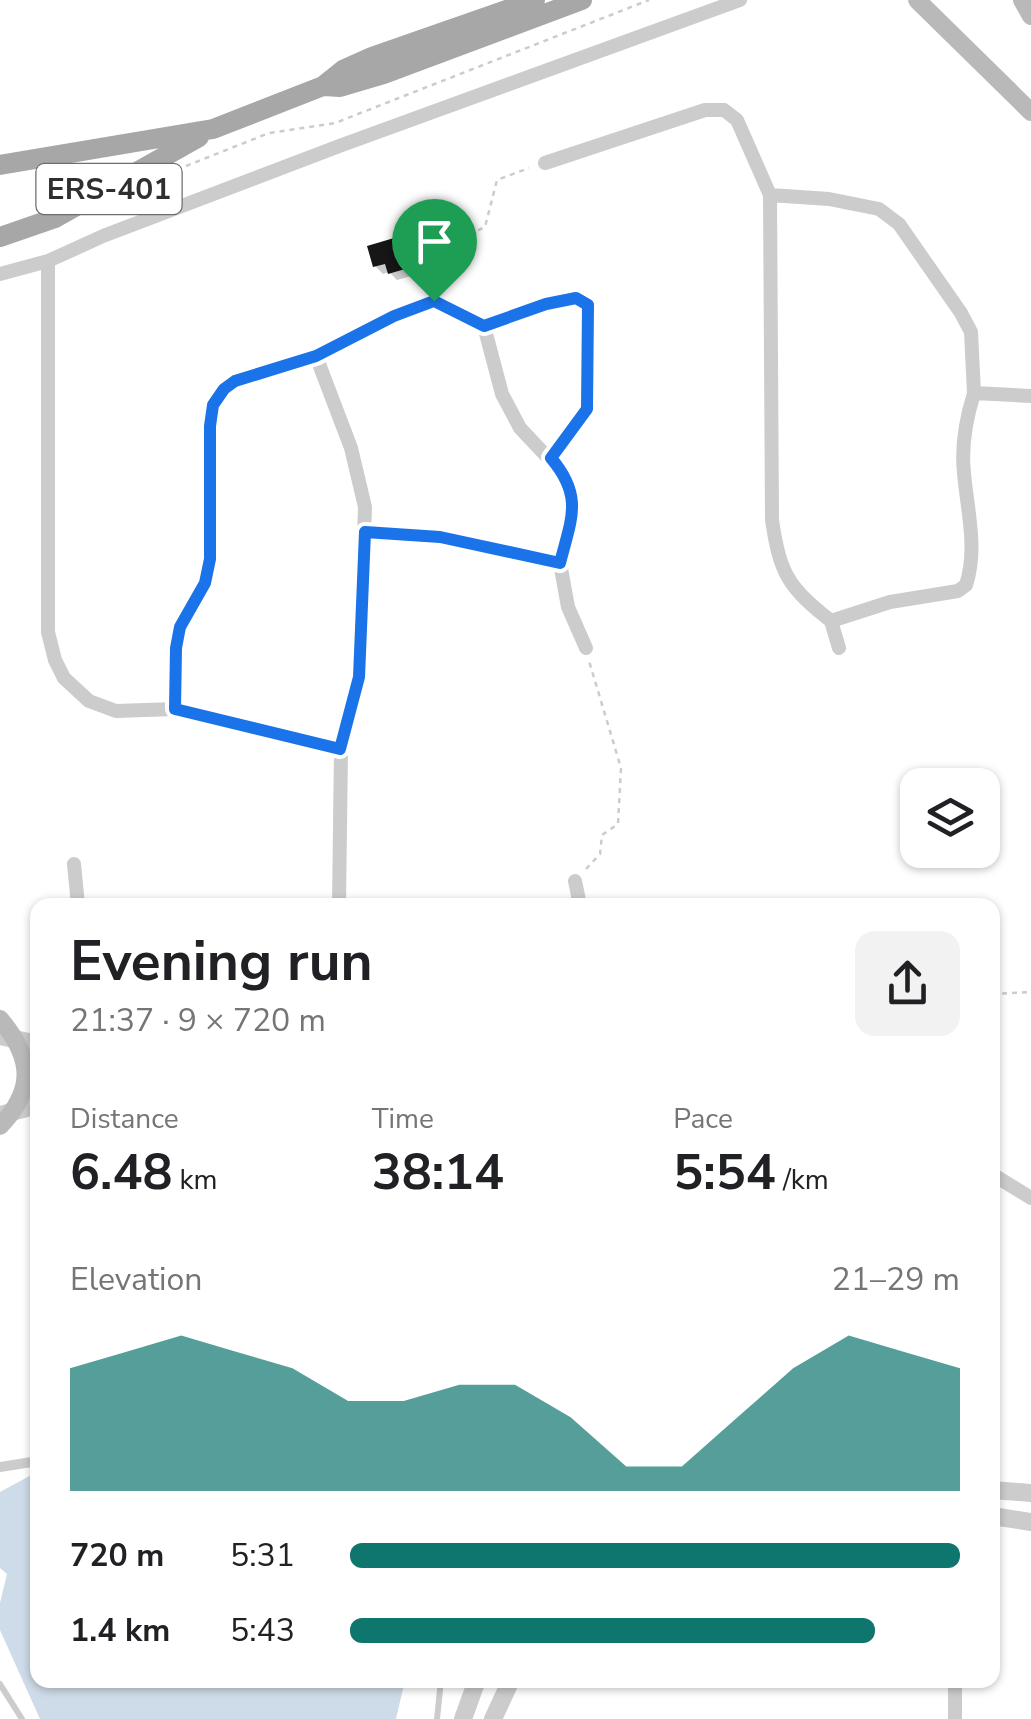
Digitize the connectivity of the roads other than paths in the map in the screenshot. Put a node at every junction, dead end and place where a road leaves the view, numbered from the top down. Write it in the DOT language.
graph roads {
  1 [pos="582,0"];
  2 [pos="740,0"];
  3 [pos="917,0"];
  4 [pos="1022,0"];
  5 [pos="530,1"];
  6 [pos="1031,16"];
  7 [pos="322,86"];
  8 [pos="1031,112"];
  9 [pos="212,129"];
  10 [pos="5,162"];
  11 [pos="545,163"];
  12 [pos="770,195"];
  13 [pos="55,218"];
  14 [pos="0,237"];
  15 [pos="0,246"];
  16 [pos="48,261"];
  17 [pos="0,274"];
  18 [pos="434,301"];
  19 [pos="394,316"];
  20 [pos="484,326"];
  21 [pos="316,356"];
  22 [pos="974,393"];
  23 [pos="1031,396"];
  24 [pos="551,458"];
  25 [pos="365,532"];
  26 [pos="560,563"];
  27 [pos="831,620"];
  28 [pos="586,648"];
  29 [pos="839,648"];
  30 [pos="175,709"];
  31 [pos="340,749"];
  32 [pos="74,864"];
  33 [pos="575,882"];
  34 [pos="77,898"];
  35 [pos="339,898"];
  36 [pos="578,898"];
  37 [pos="0,1019"];
  38 [pos="8,1037"];
  39 [pos="30,1108"];
  40 [pos="5,1118"];
  41 [pos="1000,1179"];
  42 [pos="1031,1198"];
  43 [pos="30,1462"];
  44 [pos="0,1467"];
  45 [pos="1000,1491"];
  46 [pos="1031,1494"];
  47 [pos="1000,1517"];
  48 [pos="1031,1522"];
  49 [pos="0,1684"];
  50 [pos="440,1688"];
  51 [pos="474,1688"];
  52 [pos="508,1688"];
  53 [pos="954,1688"];
  54 [pos="22,1719"];
  55 [pos="437,1719"];
  56 [pos="463,1719"];
  57 [pos="493,1719"];
  58 [pos="954,1719"];
  1 -- 7 [label="main road"];
  2 -- 16 [label="street"];
  3 -- 8 [label="main road"];
  4 -- 6 [label="main road"];
  5 -- 7 [label="main road, ERS-401"];
  7 -- 9 [label="main road, ERS-401"];
  9 -- 10 [label="main road, ERS-401"];
  9 -- 13 [label="main road, ERS-401"];
  11 -- 12 [label="street"];
  12 -- 22 [label="street"];
  12 -- 27 [label="street"];
  13 -- 14 [label="main road, ERS-401"];
  13 -- 15 [label="main road"];
  16 -- 17 [label="street"];
  16 -- 30 [label="street"];
  18 -- 20 [label="street"];
  19 -- 21 [label="street"];
  20 -- 24 [label="street"];
  20 -- 24 [label="street"];
  21 -- 25 [label="street"];
  21 -- 30 [label="street"];
  22 -- 23 [label="street"];
  22 -- 27 [label="street"];
  24 -- 26 [label="street"];
  25 -- 26 [label="street"];
  25 -- 31 [label="street"];
  26 -- 28 [label="street"];
  27 -- 29 [label="street"];
  30 -- 31 [label="street"];
  31 -- 35 [label="street"];
  32 -- 34 [label="street"];
  33 -- 36 [label="street"];
  37 -- 38 [label="main road"];
  38 -- 40 [label="main road"];
  39 -- 40 [label="street"];
  41 -- 42 [label="street"];
  43 -- 44 [label="street"];
  45 -- 46 [label="street"];
  47 -- 48 [label="street"];
  49 -- 54 [label="lane"];
  50 -- 55 [label="lane"];
  51 -- 56 [label="street"];
  52 -- 57 [label="street"];
  53 -- 58 [label="street"];
}
